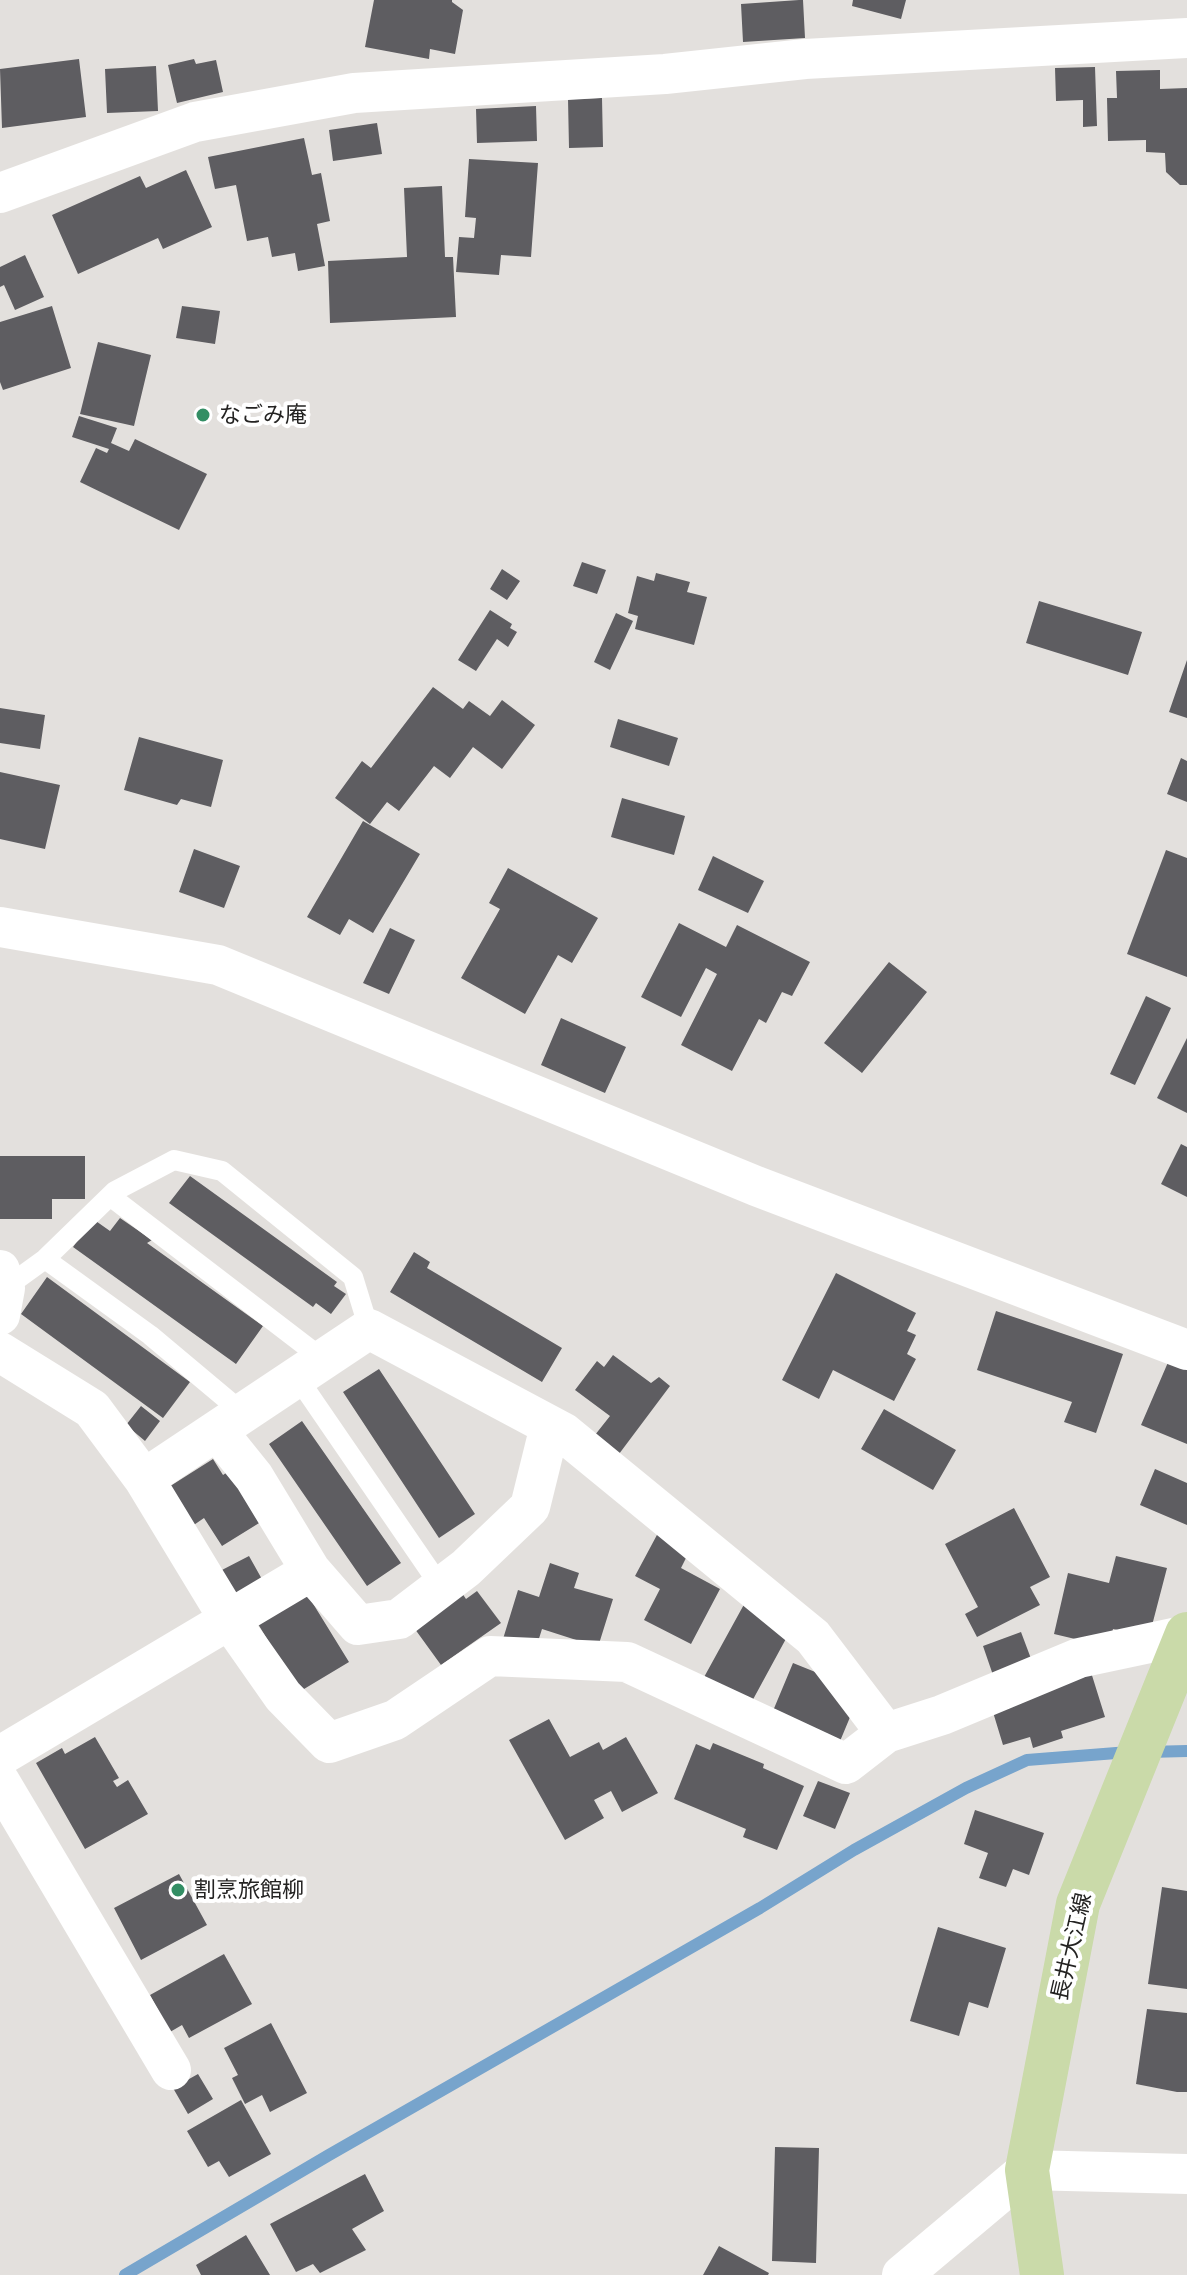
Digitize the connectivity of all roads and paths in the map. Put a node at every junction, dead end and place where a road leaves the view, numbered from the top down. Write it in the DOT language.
graph roads {
  1 [pos="1187,38"];
  2 [pos="0,193"];
  3 [pos="0,927"];
  4 [pos="110,1196"];
  5 [pos="45,1259"];
  6 [pos="2,1291"];
  7 [pos="369,1329"];
  8 [pos="1187,1350"];
  9 [pos="0,1352"];
  10 [pos="310,1368"];
  11 [pos="230,1422"];
  12 [pos="550,1426"];
  13 [pos="144,1479"];
  14 [pos="311,1571"];
  15 [pos="441,1587"];
  16 [pos="229,1619"];
  17 [pos="1187,1635"];
  18 [pos="886,1733"];
  19 [pos="0,1756"];
  20 [pos="0,1782"];
  21 [pos="171,2070"];
  22 [pos="1027,2170"];
  23 [pos="1187,2174"];
  24 [pos="902,2275"];
  25 [pos="1042,2275"];
  1 -- 2 [label="street"];
  3 -- 8 [label="street"];
  4 -- 5 [label="lane"];
  4 -- 7 [label="lane"];
  4 -- 10 [label="lane"];
  5 -- 6 [label="lane"];
  5 -- 11 [label="lane"];
  7 -- 10 [label="street"];
  7 -- 12 [label="street"];
  9 -- 13 [label="street"];
  10 -- 11 [label="street"];
  10 -- 15 [label="lane"];
  11 -- 13 [label="street"];
  11 -- 14 [label="street"];
  12 -- 15 [label="street"];
  12 -- 18 [label="street"];
  13 -- 16 [label="street"];
  14 -- 15 [label="street"];
  14 -- 16 [label="street"];
  16 -- 18 [label="street"];
  16 -- 19 [label="street"];
  17 -- 18 [label="street"];
  17 -- 22 [label="main road, 長井大江線"];
  20 -- 21 [label="street"];
  22 -- 23 [label="street"];
  22 -- 24 [label="street"];
  22 -- 25 [label="main road, 長井大江線"];
}
